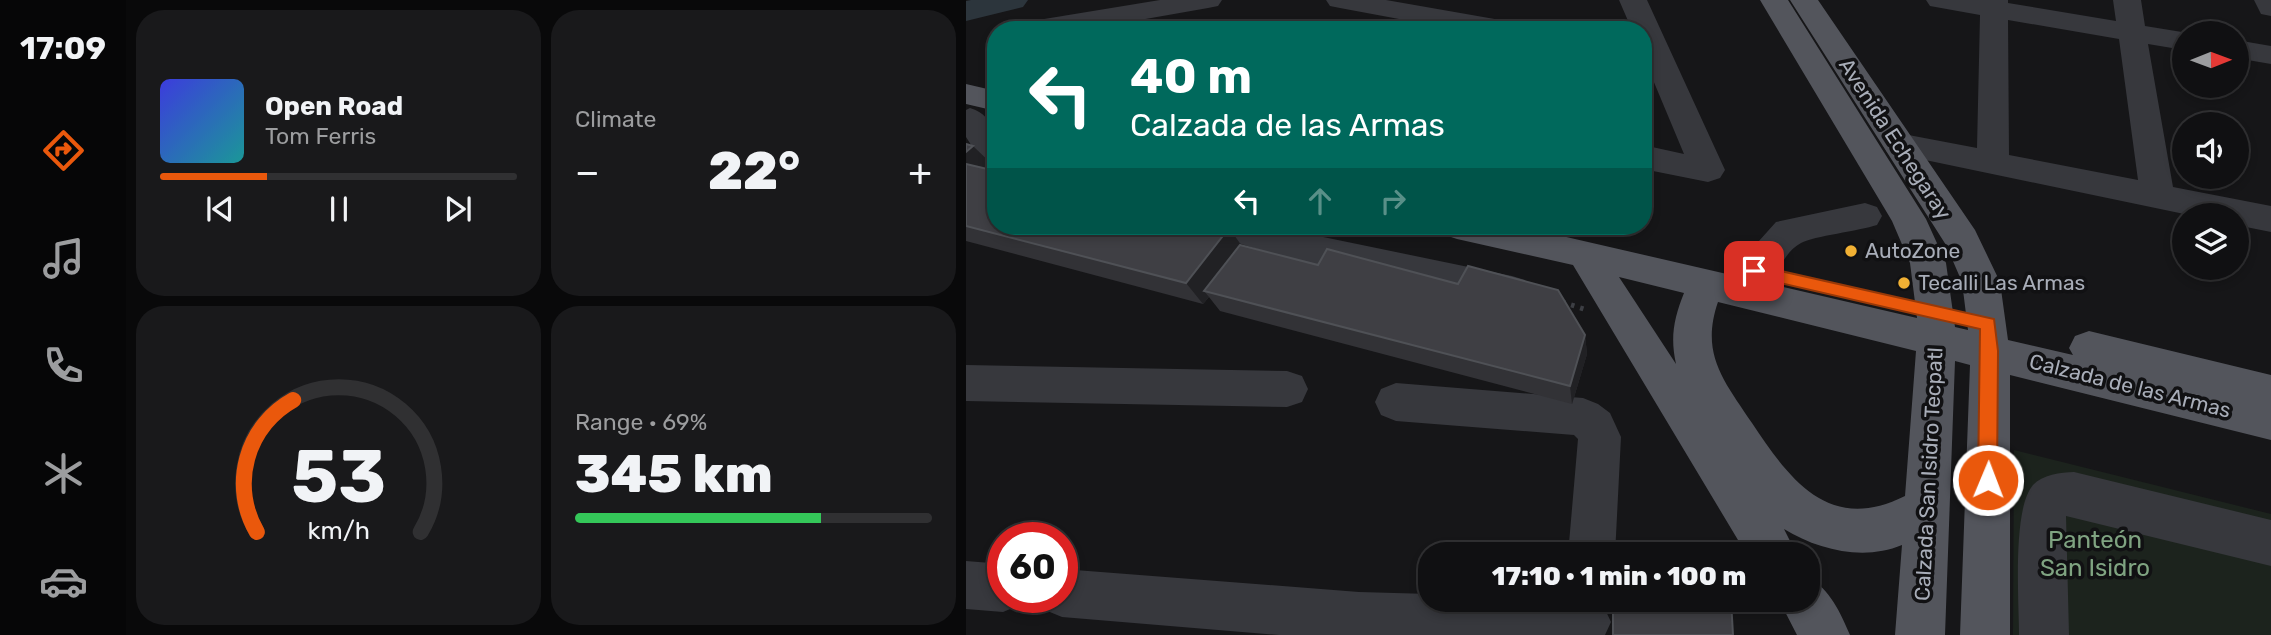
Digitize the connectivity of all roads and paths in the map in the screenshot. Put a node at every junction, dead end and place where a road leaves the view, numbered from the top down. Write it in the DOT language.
graph roads {
  1 [pos="1208,0"];
  2 [pos="1340,0"];
  3 [pos="1633,0"];
  4 [pos="1774,0"];
  5 [pos="1804,0"];
  6 [pos="1940,0"];
  7 [pos="2127,0"];
  8 [pos="2268,0"];
  9 [pos="1994,5"];
  10 [pos="2271,8"];
  11 [pos="1085,21"];
  12 [pos="1456,21"];
  13 [pos="1639,21"];
  14 [pos="2133,32"];
  15 [pos="2172,39"];
  16 [pos="2249,51"];
  17 [pos="2271,55"];
  18 [pos="1652,60"];
  19 [pos="974,114"];
  20 [pos="987,139"];
  21 [pos="1898,144"];
  22 [pos="1652,159"];
  23 [pos="1993,162"];
  24 [pos="2157,195"];
  25 [pos="1865,216"];
  26 [pos="2271,219"];
  27 [pos="1255,235"];
  28 [pos="1498,235"];
  29 [pos="1592,235"];
  30 [pos="1585,254"];
  31 [pos="1754,271"];
  32 [pos="1706,283"];
  33 [pos="1541,297"];
  34 [pos="1936,325"];
  35 [pos="1989,337"];
  36 [pos="966,383"];
  37 [pos="1287,389"];
  38 [pos="2271,393"];
  39 [pos="1396,402"];
  40 [pos="2271,421"];
  41 [pos="1928,508"];
  42 [pos="1592,542"];
  43 [pos="1766,542"];
  44 [pos="2271,543"];
  45 [pos="966,585"];
  46 [pos="987,587"];
  47 [pos="1078,594"];
  48 [pos="1811,612"];
  49 [pos="1586,619"];
  50 [pos="1825,635"];
  51 [pos="1920,635"];
  52 [pos="1985,635"];
  53 [pos="2044,635"];
  1 -- 11 [label="street"];
  2 -- 12 [label="street"];
  3 -- 13 [label="street"];
  4 -- 34 [label="main road, Avenida Echegaray"];
  5 -- 21 [label="main road, Avenida Echegaray"];
  6 -- 9 [label="street"];
  7 -- 14 [label="street"];
  8 -- 10 [label="street"];
  9 -- 14 [label="street"];
  9 -- 23 [label="street"];
  14 -- 15 [label="street"];
  14 -- 24 [label="street"];
  16 -- 17 [label="street"];
  18 -- 22 [label="street"];
  19 -- 20 [label="street"];
  21 -- 23 [label="street"];
  21 -- 35 [label="main road, Avenida Echegaray"];
  23 -- 24 [label="street"];
  24 -- 26 [label="street"];
  25 -- 31 [label="street"];
  27 -- 33 [label="street"];
  28 -- 30 [label="main road, Calzada de las Armas"];
  29 -- 31 [label="main road, Calzada de las Armas"];
  30 -- 32 [label="main road, Calzada de las Armas"];
  30 -- 43 [label="main road"];
  31 -- 34 [label="main road, Calzada de las Armas"];
  32 -- 34 [label="main road, Calzada de las Armas"];
  32 -- 41 [label="main road"];
  34 -- 35 [label="main road, Calzada de las Armas"];
  34 -- 41 [label="main road, Calzada San Isidro Tecpatl"];
  35 -- 38 [label="main road, Calzada de las Armas"];
  35 -- 40 [label="main road, Calzada de las Armas"];
  35 -- 52 [label="main road"];
  36 -- 37 [label="street"];
  39 -- 42 [label="street"];
  41 -- 51 [label="main road, Calzada San Isidro Tecpatl"];
  44 -- 53 [label="street"];
  45 -- 46 [label="street"];
  47 -- 49 [label="street"];
  48 -- 50 [label="main road"];
}
